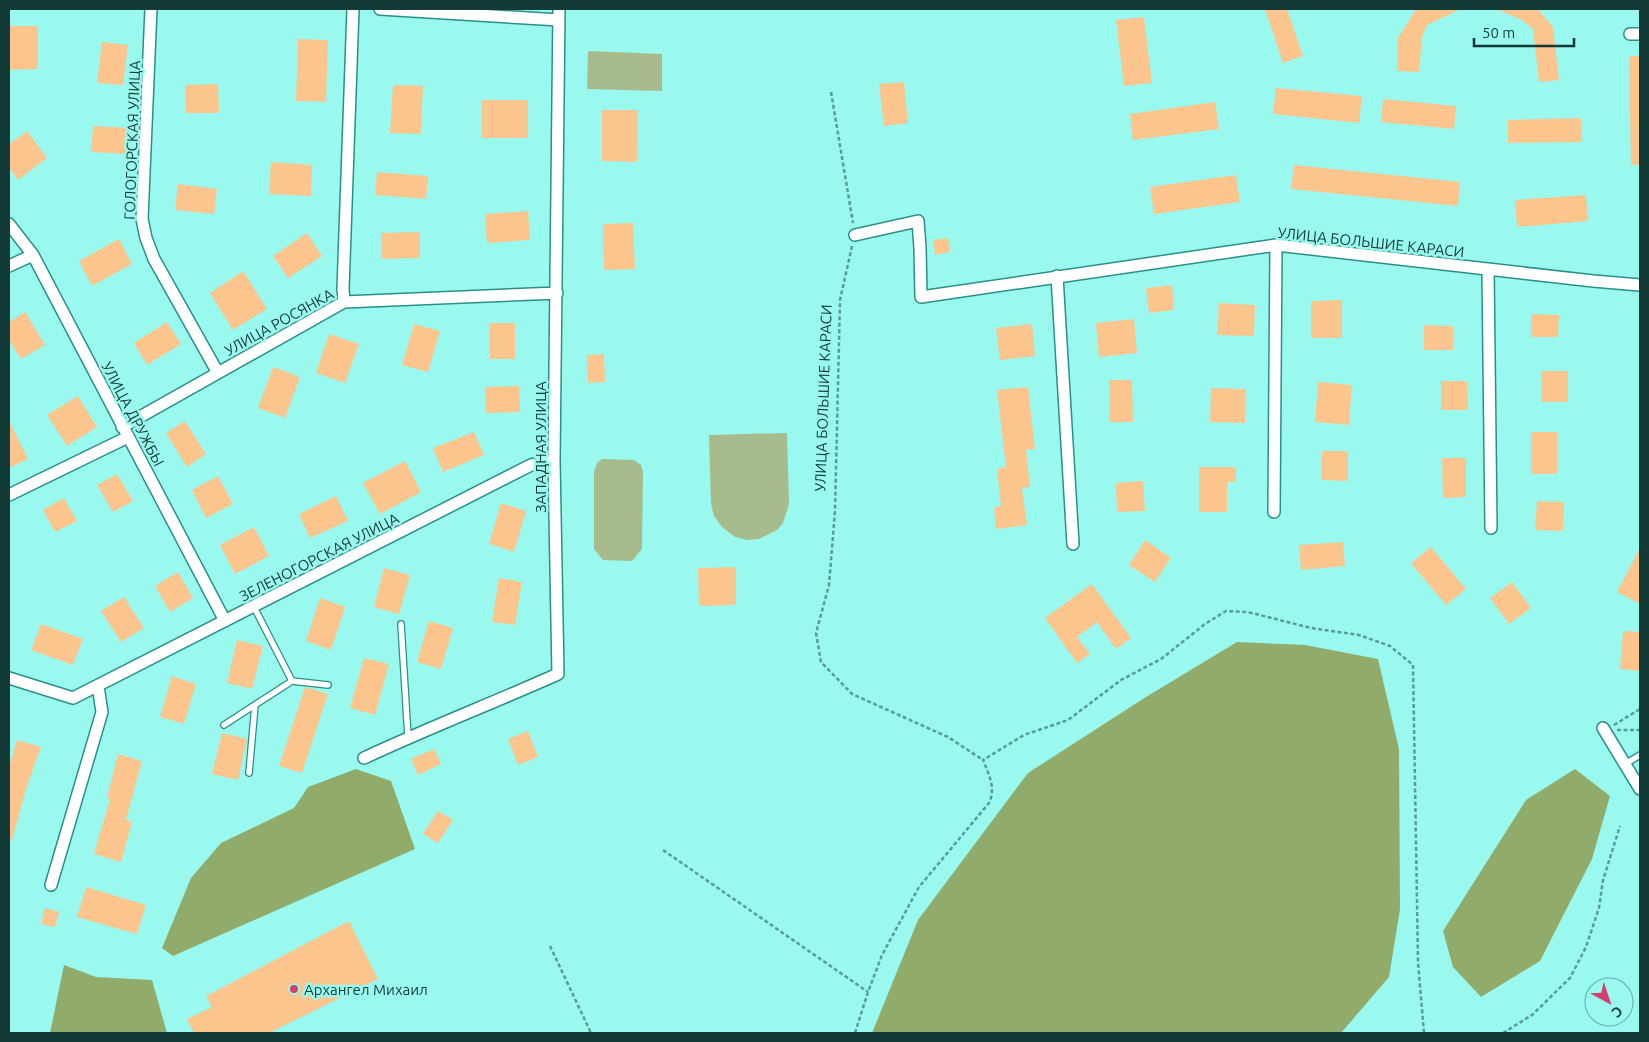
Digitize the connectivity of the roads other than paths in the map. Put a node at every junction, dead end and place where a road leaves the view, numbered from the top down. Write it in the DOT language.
graph roads {
  1 [pos="151,9"];
  2 [pos="353,9"];
  3 [pos="380,9"];
  4 [pos="559,14"];
  5 [pos="9,224"];
  6 [pos="855,235"];
  7 [pos="1276,245"];
  8 [pos="33,255"];
  9 [pos="9,266"];
  10 [pos="1488,269"];
  11 [pos="1057,276"];
  12 [pos="1640,285"];
  13 [pos="556,293"];
  14 [pos="344,302"];
  15 [pos="218,373"];
  16 [pos="125,432"];
  17 [pos="554,460"];
  18 [pos="9,496"];
  19 [pos="1274,512"];
  20 [pos="1491,528"];
  21 [pos="1073,544"];
  22 [pos="254,607"];
  23 [pos="225,621"];
  24 [pos="401,624"];
  25 [pos="9,678"];
  26 [pos="292,681"];
  27 [pos="328,685"];
  28 [pos="98,686"];
  29 [pos="255,705"];
  30 [pos="224,725"];
  31 [pos="1605,728"];
  32 [pos="408,737"];
  33 [pos="1640,755"];
  34 [pos="364,758"];
  35 [pos="1625,764"];
  36 [pos="248,773"];
  37 [pos="1640,789"];
  38 [pos="51,885"];
  1 -- 15 [label="street, ГОЛОГОРСКАЯ УЛИЦА"];
  2 -- 14 [label="street"];
  3 -- 4 [label="street"];
  4 -- 13 [label="street, ЗАПАДНАЯ УЛИЦА"];
  5 -- 8 [label="street, УЛИЦА ДРУЖБЫ"];
  6 -- 11 [label="street, УЛИЦА БОЛЬШИЕ КАРАСИ"];
  7 -- 10 [label="street, УЛИЦА БОЛЬШИЕ КАРАСИ"];
  7 -- 11 [label="street, УЛИЦА БОЛЬШИЕ КАРАСИ"];
  7 -- 19 [label="street"];
  8 -- 9 [label="street"];
  8 -- 16 [label="street, УЛИЦА ДРУЖБЫ"];
  10 -- 12 [label="street, УЛИЦА БОЛЬШИЕ КАРАСИ"];
  10 -- 20 [label="street"];
  11 -- 21 [label="street"];
  13 -- 14 [label="street, УЛИЦА РОСЯНКА"];
  13 -- 17 [label="street, ЗАПАДНАЯ УЛИЦА"];
  14 -- 15 [label="street, УЛИЦА РОСЯНКА"];
  15 -- 16 [label="street, УЛИЦА РОСЯНКА"];
  16 -- 18 [label="street, УЛИЦА РОСЯНКА"];
  16 -- 23 [label="street, УЛИЦА ДРУЖБЫ"];
  17 -- 22 [label="street, ЗЕЛЕНОГОРСКАЯ УЛИЦА"];
  17 -- 32 [label="street, ЗАПАДНАЯ УЛИЦА"];
  22 -- 23 [label="street, ЗЕЛЕНОГОРСКАЯ УЛИЦА"];
  22 -- 26 [label="lane"];
  23 -- 28 [label="street, ЗЕЛЕНОГОРСКАЯ УЛИЦА"];
  24 -- 32 [label="lane"];
  25 -- 28 [label="street, ЗЕЛЕНОГОРСКАЯ УЛИЦА"];
  26 -- 27 [label="lane"];
  26 -- 29 [label="lane"];
  28 -- 38 [label="street"];
  29 -- 30 [label="lane"];
  29 -- 36 [label="lane"];
  31 -- 35 [label="street"];
  32 -- 34 [label="street, ЗАПАДНАЯ УЛИЦА"];
  33 -- 35 [label="lane"];
  35 -- 37 [label="street"];
}
